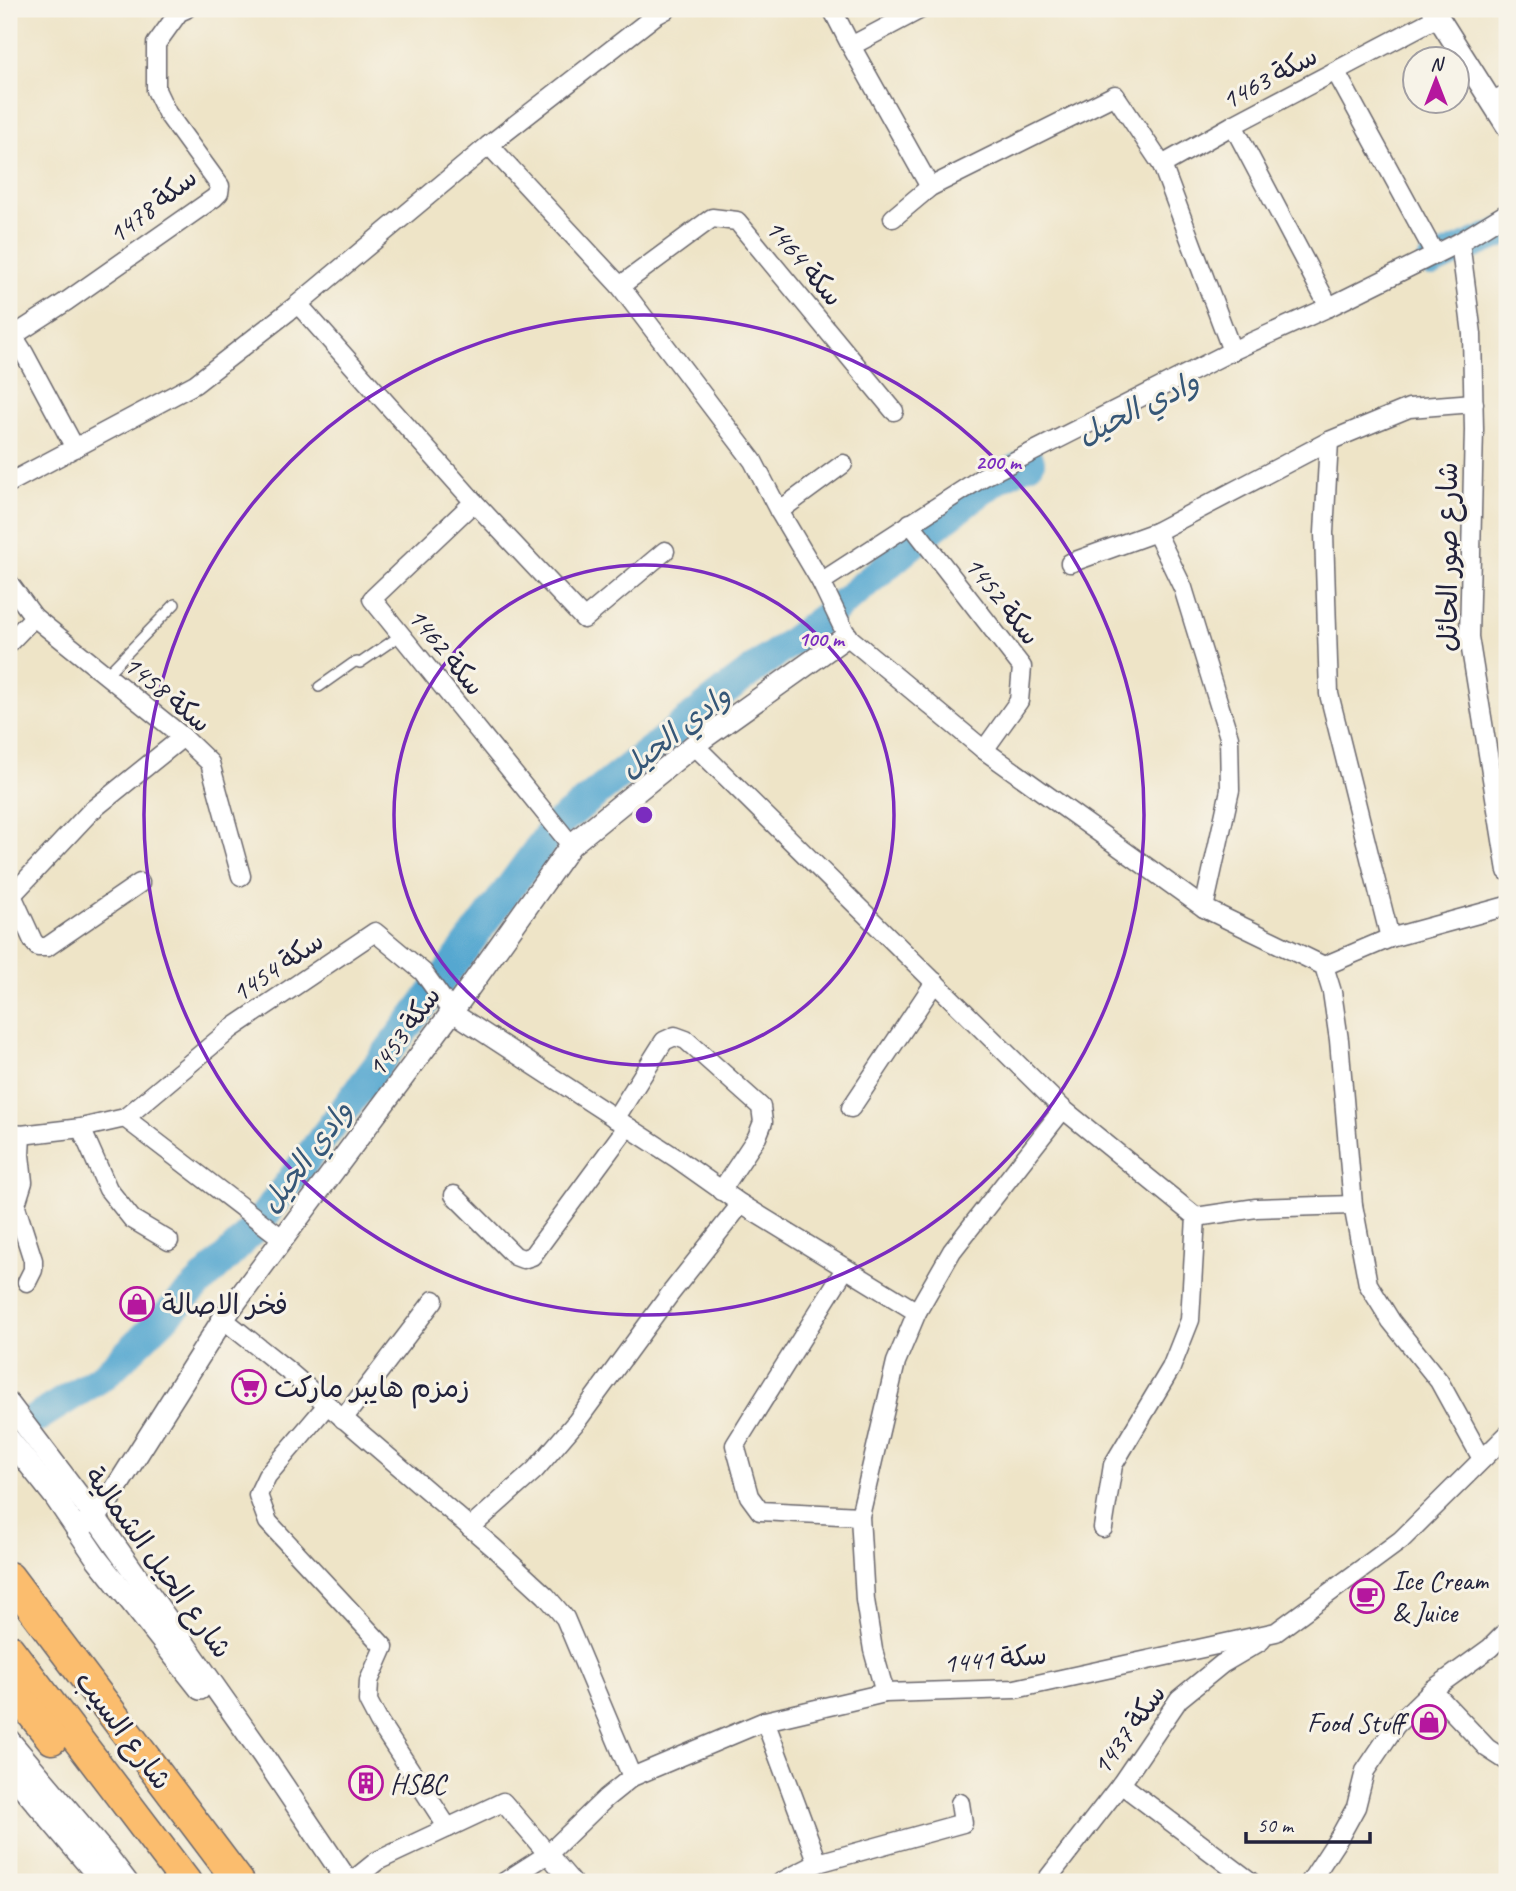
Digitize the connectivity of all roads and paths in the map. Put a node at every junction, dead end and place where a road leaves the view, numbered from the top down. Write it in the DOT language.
graph roads {
  1 [pos="187,9"];
  2 [pos="667,9"];
  3 [pos="832,9"];
  4 [pos="921,9"];
  5 [pos="1436,13"];
  6 [pos="851,46"];
  7 [pos="1336,72"];
  8 [pos="1499,97"];
  9 [pos="1233,125"];
  10 [pos="1507,126"];
  11 [pos="489,145"];
  12 [pos="1162,165"];
  13 [pos="930,187"];
  14 [pos="1507,213"];
  15 [pos="892,218"];
  16 [pos="1460,242"];
  17 [pos="1435,254"];
  18 [pos="620,286"];
  19 [pos="298,304"];
  20 [pos="1329,307"];
  21 [pos="11,332"];
  22 [pos="1232,351"];
  23 [pos="1474,403"];
  24 [pos="894,411"];
  25 [pos="1329,441"];
  26 [pos="75,448"];
  27 [pos="843,464"];
  28 [pos="9,483"];
  29 [pos="474,502"];
  30 [pos="779,511"];
  31 [pos="910,523"];
  32 [pos="1156,532"];
  33 [pos="665,551"];
  34 [pos="1069,563"];
  35 [pos="821,582"];
  36 [pos="9,583"];
  37 [pos="175,604"];
  38 [pos="34,617"];
  39 [pos="401,635"];
  40 [pos="847,636"];
  41 [pos="9,643"];
  42 [pos="106,675"];
  43 [pos="319,687"];
  44 [pos="183,737"];
  45 [pos="694,745"];
  46 [pos="984,750"];
  47 [pos="571,845"];
  48 [pos="1507,870"];
  49 [pos="241,876"];
  50 [pos="140,883"];
  51 [pos="10,893"];
  52 [pos="1507,906"];
  53 [pos="1204,908"];
  54 [pos="1390,938"];
  55 [pos="1324,967"];
  56 [pos="935,982"];
  57 [pos="452,1012"];
  58 [pos="850,1108"];
  59 [pos="1063,1109"];
  60 [pos="125,1118"];
  61 [pos="621,1123"];
  62 [pos="81,1128"];
  63 [pos="15,1134"];
  64 [pos="722,1191"];
  65 [pos="454,1195"];
  66 [pos="741,1205"];
  67 [pos="1353,1205"];
  68 [pos="1196,1217"];
  69 [pos="283,1239"];
  70 [pos="169,1241"];
  71 [pos="845,1269"];
  72 [pos="27,1282"];
  73 [pos="434,1300"];
  74 [pos="917,1312"];
  75 [pos="223,1319"];
  76 [pos="9,1404"];
  77 [pos="327,1405"];
  78 [pos="343,1419"];
  79 [pos="1507,1435"];
  80 [pos="12,1445"];
  81 [pos="1482,1459"];
  82 [pos="64,1478"];
  83 [pos="860,1516"];
  84 [pos="94,1517"];
  85 [pos="470,1528"];
  86 [pos="1103,1528"];
  87 [pos="77,1530"];
  88 [pos="9,1577"];
  89 [pos="1507,1631"];
  90 [pos="1276,1632"];
  91 [pos="9,1649"];
  92 [pos="9,1685"];
  93 [pos="1432,1690"];
  94 [pos="885,1693"];
  95 [pos="765,1721"];
  96 [pos="9,1741"];
  97 [pos="262,1754"];
  98 [pos="1507,1761"];
  99 [pos="9,1771"];
  100 [pos="632,1777"];
  101 [pos="1121,1784"];
  102 [pos="960,1803"];
  103 [pos="448,1828"];
  104 [pos="548,1854"];
  105 [pos="818,1863"];
  106 [pos="103,1882"];
  107 [pos="127,1882"];
  108 [pos="163,1882"];
  109 [pos="186,1882"];
  110 [pos="239,1882"];
  111 [pos="350,1882"];
  112 [pos="504,1882"];
  113 [pos="572,1882"];
  114 [pos="781,1882"];
  115 [pos="1045,1882"];
  116 [pos="1251,1882"];
  117 [pos="1310,1882"];
  1 -- 21 [label="street, سكة 1478"];
  2 -- 11 [label="street"];
  3 -- 6 [label="street"];
  4 -- 6 [label="street"];
  5 -- 7 [label="street, سكة 1463"];
  5 -- 8 [label="street"];
  6 -- 13 [label="street"];
  7 -- 9 [label="street, سكة 1463"];
  7 -- 17 [label="street"];
  8 -- 10 [label="street"];
  9 -- 12 [label="street, سكة 1463"];
  9 -- 20 [label="street"];
  11 -- 18 [label="street"];
  11 -- 19 [label="street"];
  12 -- 13 [label="street"];
  12 -- 22 [label="street"];
  13 -- 15 [label="street"];
  14 -- 16 [label="street"];
  16 -- 17 [label="street"];
  16 -- 23 [label="street, شارع صور الحائل"];
  17 -- 20 [label="street"];
  18 -- 24 [label="street, سكة 1464"];
  18 -- 30 [label="street"];
  19 -- 26 [label="street"];
  19 -- 29 [label="street"];
  20 -- 22 [label="street"];
  21 -- 26 [label="street"];
  22 -- 31 [label="street"];
  23 -- 25 [label="street"];
  23 -- 48 [label="street, شارع صور الحائل"];
  25 -- 32 [label="street"];
  25 -- 54 [label="street"];
  26 -- 28 [label="street"];
  27 -- 30 [label="street"];
  29 -- 33 [label="street"];
  29 -- 39 [label="street, سكة 1462"];
  30 -- 35 [label="street"];
  31 -- 35 [label="street"];
  31 -- 46 [label="street, سكة 1452"];
  32 -- 34 [label="street"];
  32 -- 53 [label="street"];
  35 -- 40 [label="street"];
  36 -- 38 [label="street, سكة 1458"];
  37 -- 42 [label="lane"];
  38 -- 41 [label="street"];
  38 -- 42 [label="street, سكة 1458"];
  39 -- 43 [label="lane"];
  39 -- 47 [label="street, سكة 1462"];
  40 -- 45 [label="street, سكة 1453"];
  40 -- 46 [label="street"];
  42 -- 44 [label="street, سكة 1458"];
  44 -- 49 [label="street, سكة 1458"];
  44 -- 51 [label="street"];
  45 -- 47 [label="street, سكة 1453"];
  45 -- 56 [label="street"];
  46 -- 53 [label="street"];
  47 -- 57 [label="street, سكة 1453"];
  50 -- 51 [label="street"];
  52 -- 54 [label="street"];
  53 -- 55 [label="street"];
  54 -- 55 [label="street"];
  55 -- 67 [label="street"];
  56 -- 58 [label="street"];
  56 -- 59 [label="street"];
  57 -- 60 [label="street, سكة 1454"];
  57 -- 61 [label="street"];
  57 -- 69 [label="street, سكة 1453"];
  59 -- 68 [label="street"];
  59 -- 74 [label="street"];
  60 -- 62 [label="street, سكة 1454"];
  60 -- 69 [label="street"];
  61 -- 64 [label="street"];
  61 -- 64 [label="street"];
  61 -- 65 [label="street"];
  62 -- 63 [label="street, سكة 1454"];
  62 -- 70 [label="street"];
  63 -- 72 [label="street"];
  64 -- 66 [label="street"];
  66 -- 71 [label="street"];
  66 -- 85 [label="street"];
  67 -- 68 [label="street"];
  67 -- 81 [label="street"];
  68 -- 86 [label="street"];
  69 -- 75 [label="street, سكة 1453"];
  71 -- 74 [label="street"];
  71 -- 83 [label="street"];
  73 -- 78 [label="street"];
  74 -- 83 [label="street"];
  75 -- 77 [label="street"];
  75 -- 84 [label="street, سكة 1453"];
  76 -- 82 [label="street, شارع الحيل الشمالية"];
  77 -- 78 [label="street"];
  77 -- 103 [label="street"];
  78 -- 85 [label="street"];
  79 -- 81 [label="street, سكة 1441"];
  80 -- 82 [label="street"];
  80 -- 87 [label="street, شارع الحيل الشمالية"];
  81 -- 90 [label="street, سكة 1441"];
  82 -- 84 [label="street, شارع الحيل الشمالية"];
  83 -- 94 [label="street"];
  84 -- 87 [label="street, سكة 1453"];
  84 -- 97 [label="street, شارع الحيل الشمالية"];
  85 -- 100 [label="street"];
  87 -- 97 [label="street, شارع الحيل الشمالية"];
  88 -- 110 [label="highway, شارع السيب"];
  89 -- 93 [label="street"];
  90 -- 94 [label="street, سكة 1441"];
  90 -- 101 [label="street, سكة 1437"];
  91 -- 109 [label="highway, شارع السيب"];
  92 -- 108 [label="highway"];
  93 -- 98 [label="street"];
  93 -- 117 [label="street"];
  94 -- 95 [label="street, سكة 1441"];
  95 -- 100 [label="street, سكة 1441"];
  95 -- 105 [label="street"];
  96 -- 107 [label="street"];
  97 -- 111 [label="street, شارع الحيل الشمالية"];
  99 -- 106 [label="street"];
  100 -- 104 [label="street, سكة 1441"];
  101 -- 115 [label="street, سكة 1437"];
  101 -- 116 [label="street"];
  102 -- 105 [label="street"];
  103 -- 104 [label="street"];
  103 -- 111 [label="street"];
  104 -- 112 [label="street, سكة 1441"];
  104 -- 113 [label="street"];
  105 -- 114 [label="street"];
}
